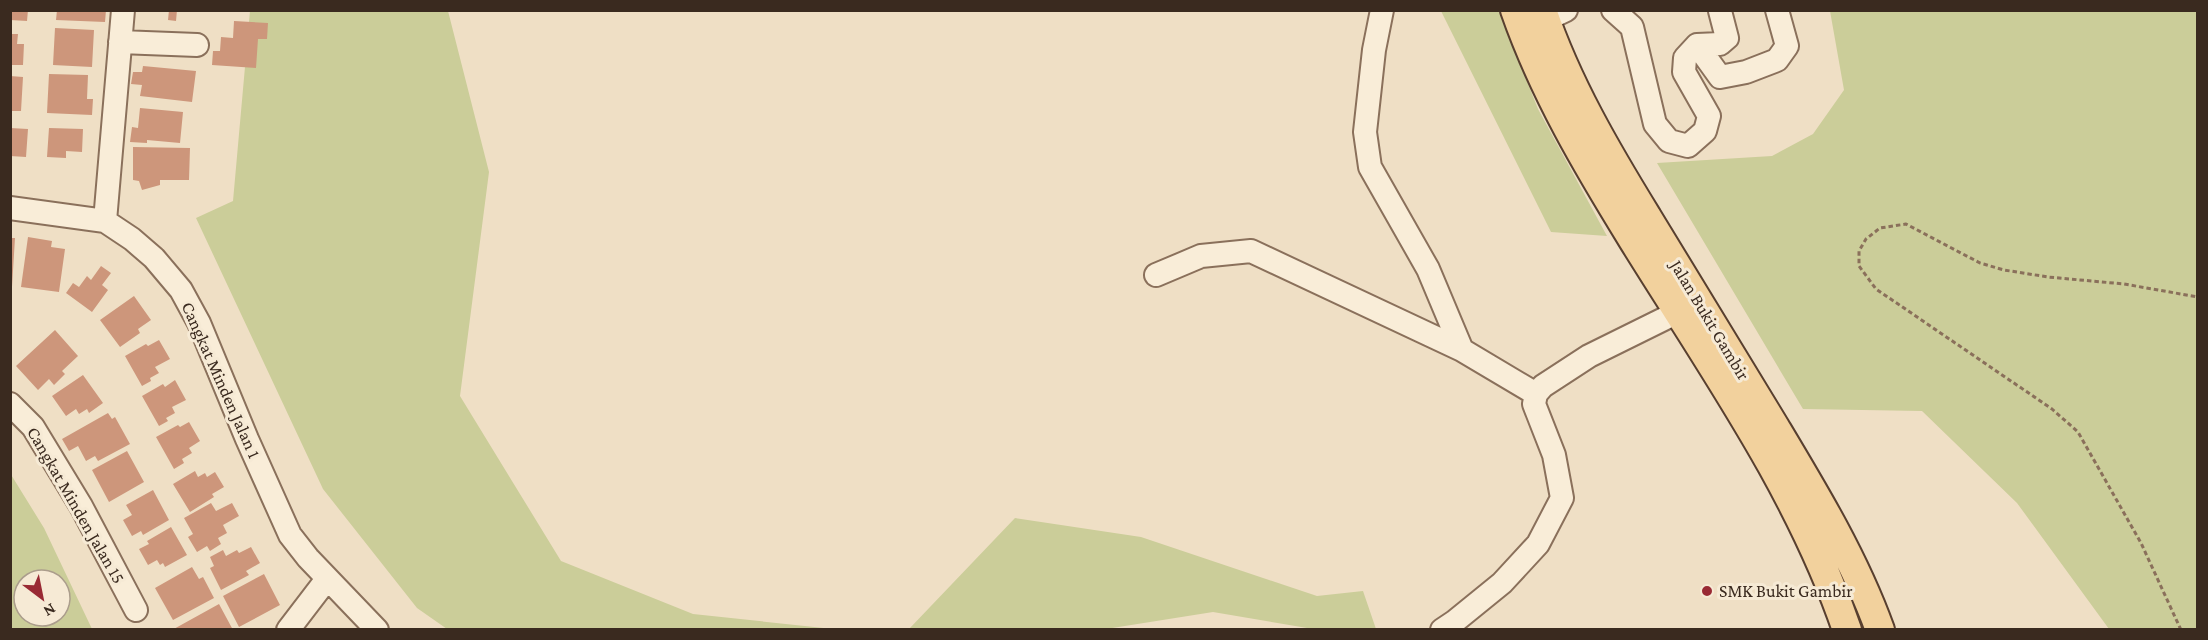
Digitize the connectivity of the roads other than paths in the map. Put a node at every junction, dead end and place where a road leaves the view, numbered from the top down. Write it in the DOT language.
graph roads {
  1 [pos="123,10"];
  2 [pos="1382,10"];
  3 [pos="1515,10"];
  4 [pos="1613,10"];
  5 [pos="1777,10"];
  6 [pos="1720,11"];
  7 [pos="1551,14"];
  8 [pos="120,42"];
  9 [pos="197,45"];
  10 [pos="1696,45"];
  11 [pos="10,208"];
  12 [pos="105,221"];
  13 [pos="1156,275"];
  14 [pos="1678,312"];
  15 [pos="1462,350"];
  16 [pos="1536,394"];
  17 [pos="10,404"];
  18 [pos="327,579"];
  19 [pos="136,610"];
  20 [pos="288,630"];
  21 [pos="376,630"];
  22 [pos="1442,630"];
  23 [pos="1847,630"];
  24 [pos="1880,630"];
  1 -- 8 [label="street"];
  2 -- 15 [label="street"];
  3 -- 14 [label="main road, Jalan Bukit Gambir"];
  4 -- 10 [label="street"];
  5 -- 10 [label="street"];
  6 -- 10 [label="street"];
  7 -- 24 [label="main road, Jalan Bukit Gambir"];
  8 -- 9 [label="street"];
  8 -- 12 [label="street"];
  11 -- 12 [label="street, Cangkat Minden Jalan 1"];
  12 -- 18 [label="street, Cangkat Minden Jalan 1"];
  13 -- 15 [label="street"];
  14 -- 16 [label="street"];
  14 -- 23 [label="main road, Jalan Bukit Gambir"];
  15 -- 16 [label="street"];
  16 -- 22 [label="street"];
  17 -- 19 [label="street, Cangkat Minden Jalan 15"];
  18 -- 20 [label="street"];
  18 -- 21 [label="street, Cangkat Minden Jalan 1"];
}
